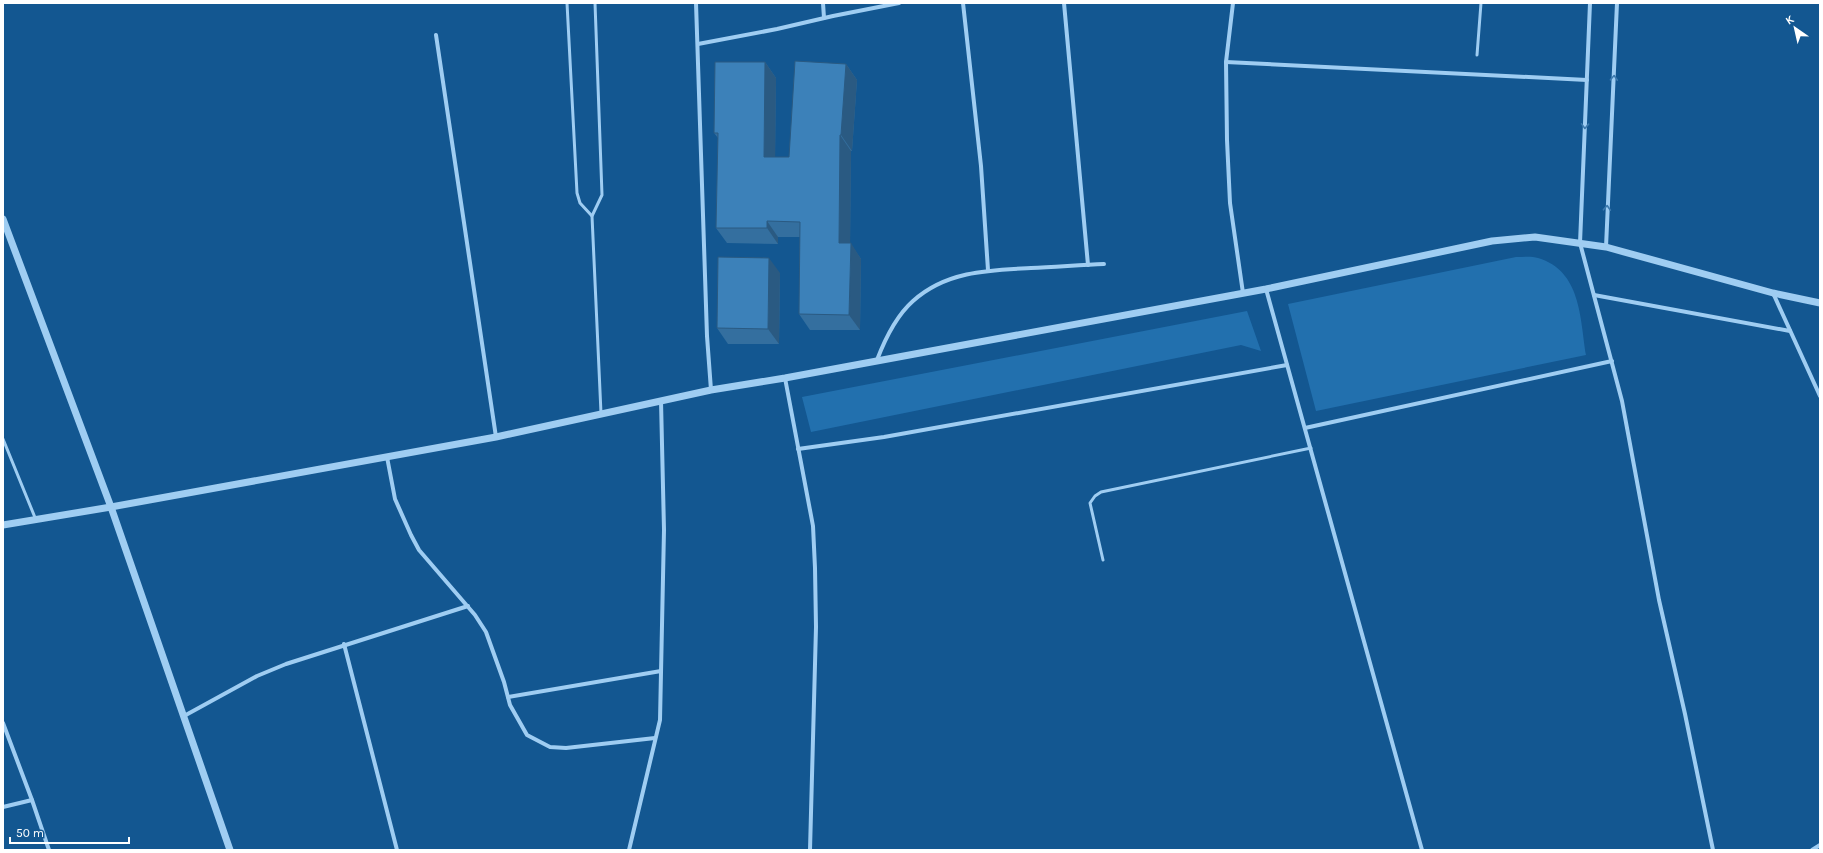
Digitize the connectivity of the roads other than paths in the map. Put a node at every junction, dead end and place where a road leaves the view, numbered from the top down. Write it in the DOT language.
graph roads {
  1 [pos="567,3"];
  2 [pos="596,3"];
  3 [pos="696,3"];
  4 [pos="823,3"];
  5 [pos="899,3"];
  6 [pos="963,3"];
  7 [pos="1064,3"];
  8 [pos="1233,3"];
  9 [pos="1481,3"];
  10 [pos="1590,3"];
  11 [pos="1617,3"];
  12 [pos="824,18"];
  13 [pos="436,34"];
  14 [pos="698,44"];
  15 [pos="1477,55"];
  16 [pos="1226,62"];
  17 [pos="1587,80"];
  18 [pos="592,216"];
  19 [pos="3,219"];
  20 [pos="1580,243"];
  21 [pos="1606,247"];
  22 [pos="1104,264"];
  23 [pos="1088,265"];
  24 [pos="988,270"];
  25 [pos="1266,289"];
  26 [pos="1243,293"];
  27 [pos="1773,293"];
  28 [pos="1594,295"];
  29 [pos="1820,303"];
  30 [pos="1790,331"];
  31 [pos="877,360"];
  32 [pos="1612,361"];
  33 [pos="1287,365"];
  34 [pos="785,378"];
  35 [pos="711,390"];
  36 [pos="1820,396"];
  37 [pos="662,400"];
  38 [pos="601,413"];
  39 [pos="1305,428"];
  40 [pos="496,437"];
  41 [pos="3,439"];
  42 [pos="1311,448"];
  43 [pos="798,449"];
  44 [pos="387,457"];
  45 [pos="111,507"];
  46 [pos="36,520"];
  47 [pos="3,525"];
  48 [pos="1103,560"];
  49 [pos="468,606"];
  50 [pos="344,644"];
  51 [pos="661,671"];
  52 [pos="508,697"];
  53 [pos="184,716"];
  54 [pos="3,722"];
  55 [pos="656,738"];
  56 [pos="32,800"];
  57 [pos="3,806"];
  58 [pos="1820,845"];
  59 [pos="49,850"];
  60 [pos="230,850"];
  61 [pos="397,850"];
  62 [pos="629,850"];
  63 [pos="810,850"];
  64 [pos="1422,850"];
  65 [pos="1713,850"];
  66 [pos="1812,850"];
  1 -- 18 [label="lane"];
  2 -- 18 [label="lane"];
  3 -- 14 [label="street"];
  4 -- 12 [label="street"];
  5 -- 12 [label="street"];
  6 -- 24 [label="street"];
  7 -- 23 [label="street"];
  8 -- 16 [label="street"];
  9 -- 15 [label="lane"];
  10 -- 17 [label="street"];
  21 -- 11 [label="street, one-way"];
  12 -- 14 [label="street"];
  13 -- 40 [label="street"];
  14 -- 35 [label="street"];
  16 -- 17 [label="street"];
  16 -- 26 [label="street"];
  17 -- 20 [label="street, one-way"];
  18 -- 38 [label="lane"];
  19 -- 45 [label="street"];
  20 -- 21 [label="street"];
  20 -- 25 [label="street"];
  20 -- 28 [label="street"];
  21 -- 27 [label="street"];
  22 -- 23 [label="street"];
  23 -- 24 [label="street"];
  24 -- 31 [label="street"];
  25 -- 26 [label="street"];
  25 -- 33 [label="street"];
  26 -- 31 [label="street"];
  27 -- 29 [label="street"];
  27 -- 30 [label="street"];
  28 -- 30 [label="street"];
  28 -- 32 [label="street"];
  30 -- 36 [label="street"];
  31 -- 34 [label="street"];
  32 -- 39 [label="street"];
  32 -- 65 [label="street"];
  33 -- 39 [label="street"];
  33 -- 43 [label="street"];
  34 -- 35 [label="street"];
  34 -- 43 [label="street"];
  35 -- 37 [label="street"];
  37 -- 38 [label="street"];
  37 -- 51 [label="street"];
  38 -- 40 [label="street"];
  39 -- 42 [label="street"];
  40 -- 44 [label="street"];
  41 -- 46 [label="lane"];
  42 -- 48 [label="lane"];
  42 -- 64 [label="street"];
  43 -- 63 [label="street"];
  44 -- 45 [label="street"];
  44 -- 49 [label="street"];
  45 -- 46 [label="street"];
  45 -- 53 [label="street"];
  46 -- 47 [label="street"];
  49 -- 50 [label="street"];
  49 -- 52 [label="street"];
  50 -- 53 [label="street"];
  50 -- 61 [label="street"];
  51 -- 52 [label="street"];
  51 -- 55 [label="street"];
  52 -- 55 [label="street"];
  53 -- 60 [label="street"];
  54 -- 56 [label="street"];
  55 -- 62 [label="street"];
  56 -- 57 [label="street"];
  56 -- 59 [label="street"];
  58 -- 66 [label="street"];
}
